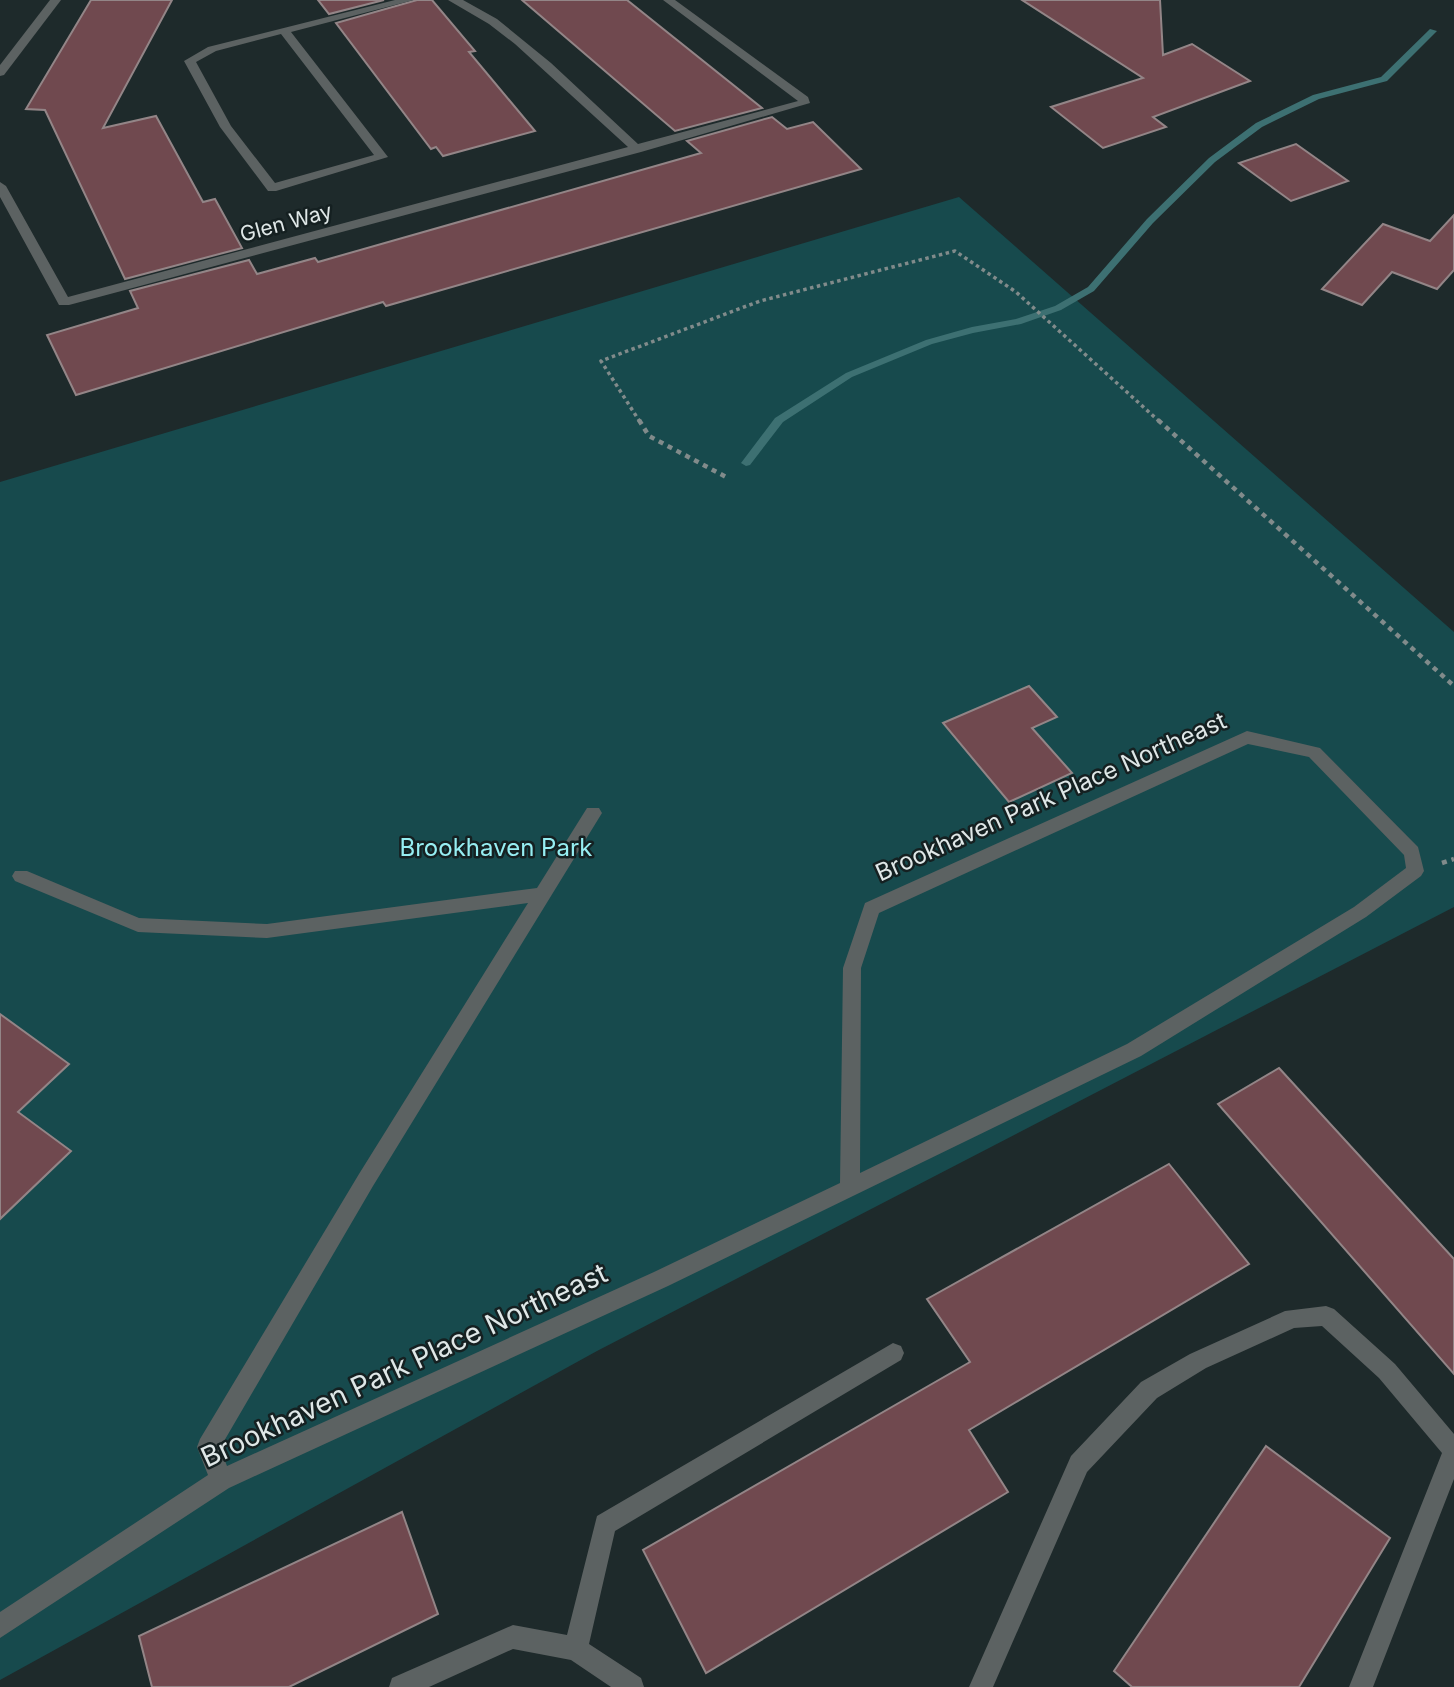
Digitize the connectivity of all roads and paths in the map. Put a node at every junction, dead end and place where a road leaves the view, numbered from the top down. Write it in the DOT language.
graph roads {
  1 [pos="56,0"];
  2 [pos="410,0"];
  3 [pos="453,0"];
  4 [pos="668,0"];
  5 [pos="284,30"];
  6 [pos="0,73"];
  7 [pos="637,149"];
  8 [pos="1,191"];
  9 [pos="728,478"];
  10 [pos="1454,686"];
  11 [pos="593,813"];
  12 [pos="21,876"];
  13 [pos="543,894"];
  14 [pos="849,1188"];
  15 [pos="893,1353"];
  16 [pos="1454,1450"];
  17 [pos="221,1480"];
  18 [pos="0,1626"];
  19 [pos="576,1649"];
  20 [pos="401,1687"];
  21 [pos="632,1687"];
  22 [pos="981,1687"];
  23 [pos="1361,1687"];
  1 -- 6 [label="street"];
  2 -- 5 [label="street"];
  3 -- 7 [label="street"];
  4 -- 7 [label="street, Glen Way"];
  5 -- 5 [label="street"];
  7 -- 8 [label="street, Glen Way"];
  9 -- 10 [label="path"];
  11 -- 13 [label="street"];
  12 -- 13 [label="street"];
  13 -- 17 [label="street"];
  14 -- 14 [label="street, Brookhaven Park Place Northeast"];
  14 -- 17 [label="street, Brookhaven Park Place Northeast"];
  15 -- 19 [label="street"];
  16 -- 22 [label="street"];
  16 -- 23 [label="street"];
  17 -- 18 [label="street, Brookhaven Park Place Northeast"];
  19 -- 20 [label="street"];
  19 -- 21 [label="street"];
}
